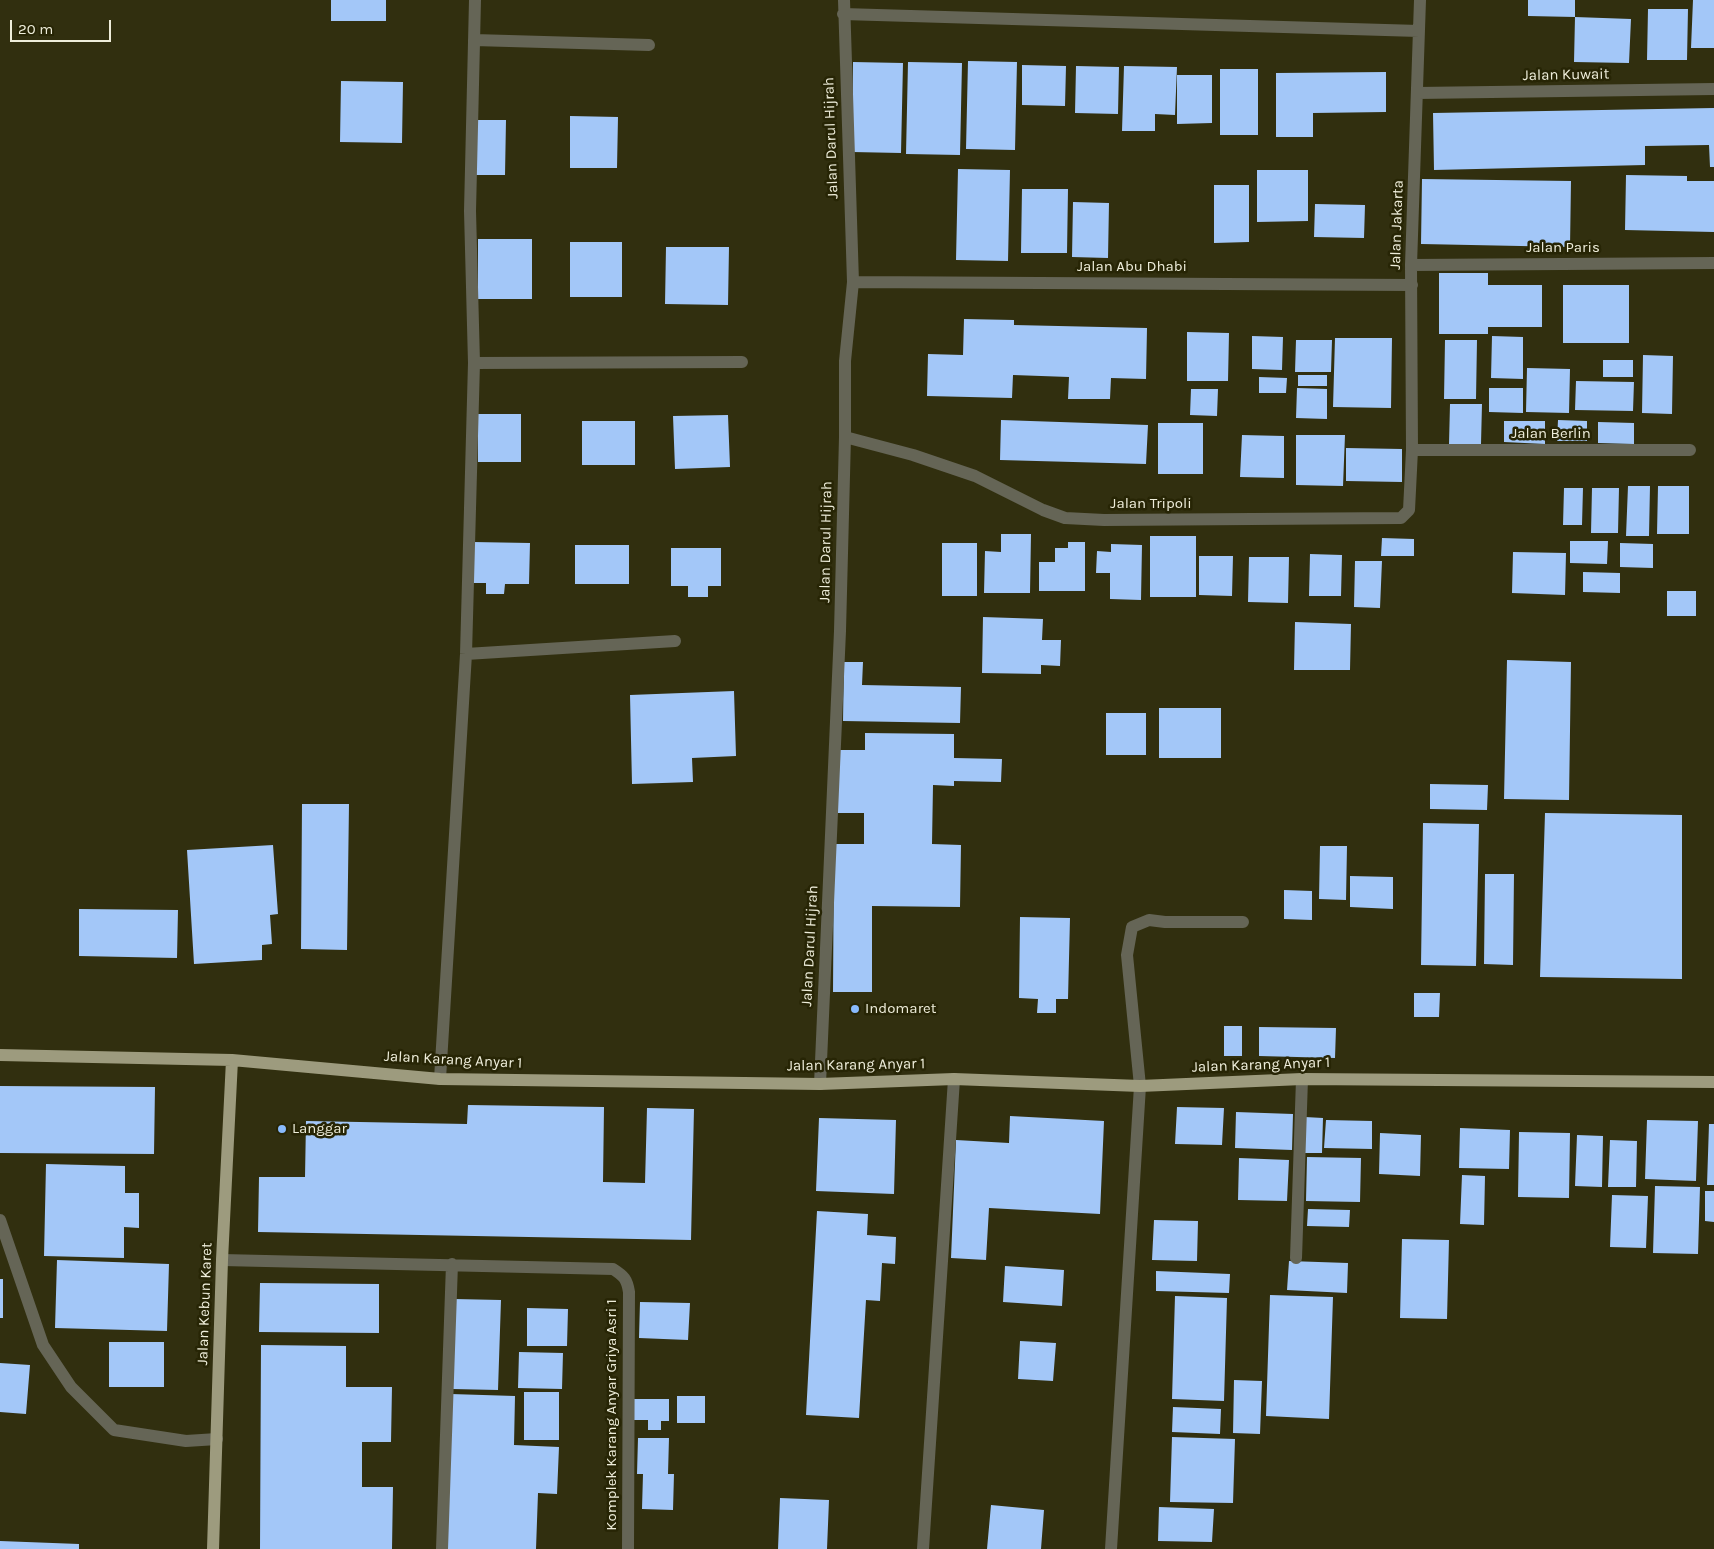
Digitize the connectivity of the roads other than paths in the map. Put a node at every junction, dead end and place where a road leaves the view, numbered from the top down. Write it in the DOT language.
graph roads {
  1 [pos="475,0"];
  2 [pos="844,0"];
  3 [pos="1420,0"];
  4 [pos="843,14"];
  5 [pos="1419,32"];
  6 [pos="474,40"];
  7 [pos="649,45"];
  8 [pos="1714,89"];
  9 [pos="1418,93"];
  10 [pos="1714,263"];
  11 [pos="1411,264"];
  12 [pos="853,282"];
  13 [pos="1412,285"];
  14 [pos="742,362"];
  15 [pos="474,363"];
  16 [pos="845,437"];
  17 [pos="1412,450"];
  18 [pos="1690,450"];
  19 [pos="675,641"];
  20 [pos="466,654"];
  21 [pos="1243,922"];
  22 [pos="0,1055"];
  23 [pos="232,1060"];
  24 [pos="440,1078"];
  25 [pos="1302,1078"];
  26 [pos="954,1079"];
  27 [pos="1714,1082"];
  28 [pos="820,1084"];
  29 [pos="1140,1086"];
  30 [pos="0,1220"];
  31 [pos="1296,1258"];
  32 [pos="222,1260"];
  33 [pos="452,1264"];
  34 [pos="217,1439"];
  35 [pos="213,1549"];
  36 [pos="442,1549"];
  37 [pos="628,1549"];
  38 [pos="922,1549"];
  39 [pos="1111,1549"];
  1 -- 6 [label="street"];
  2 -- 4 [label="street, Jalan Darul Hijrah"];
  3 -- 5 [label="street, Jalan Jakarta"];
  4 -- 5 [label="street"];
  4 -- 12 [label="street, Jalan Darul Hijrah"];
  5 -- 9 [label="street, Jalan Jakarta"];
  6 -- 7 [label="street"];
  6 -- 15 [label="street"];
  8 -- 9 [label="street, Jalan Kuwait"];
  9 -- 11 [label="street, Jalan Jakarta"];
  10 -- 11 [label="street, Jalan Paris"];
  11 -- 13 [label="street, Jalan Jakarta"];
  12 -- 13 [label="street, Jalan Abu Dhabi"];
  12 -- 16 [label="street, Jalan Darul Hijrah"];
  13 -- 17 [label="street, Jalan Jakarta"];
  14 -- 15 [label="street"];
  15 -- 20 [label="street"];
  16 -- 17 [label="street, Jalan Tripoli"];
  16 -- 28 [label="street, Jalan Darul Hijrah"];
  17 -- 18 [label="street, Jalan Berlin"];
  19 -- 20 [label="street"];
  20 -- 24 [label="street"];
  21 -- 29 [label="street"];
  22 -- 23 [label="main road, Jalan Karang Anyar 1"];
  23 -- 24 [label="main road, Jalan Karang Anyar 1"];
  23 -- 32 [label="main road, Jalan Kebun Karet"];
  24 -- 28 [label="main road, Jalan Karang Anyar 1"];
  25 -- 27 [label="main road, Jalan Karang Anyar 1"];
  25 -- 29 [label="main road, Jalan Karang Anyar 1"];
  25 -- 31 [label="street"];
  26 -- 28 [label="main road, Jalan Karang Anyar 1"];
  26 -- 29 [label="main road, Jalan Karang Anyar 1"];
  26 -- 38 [label="street"];
  29 -- 39 [label="street"];
  30 -- 34 [label="street"];
  32 -- 33 [label="street, Komplek Karang Anyar Griya Asri 1"];
  32 -- 34 [label="main road, Jalan Kebun Karet"];
  33 -- 36 [label="street"];
  33 -- 37 [label="street, Komplek Karang Anyar Griya Asri 1"];
  34 -- 35 [label="main road, Jalan Kebun Karet"];
}
